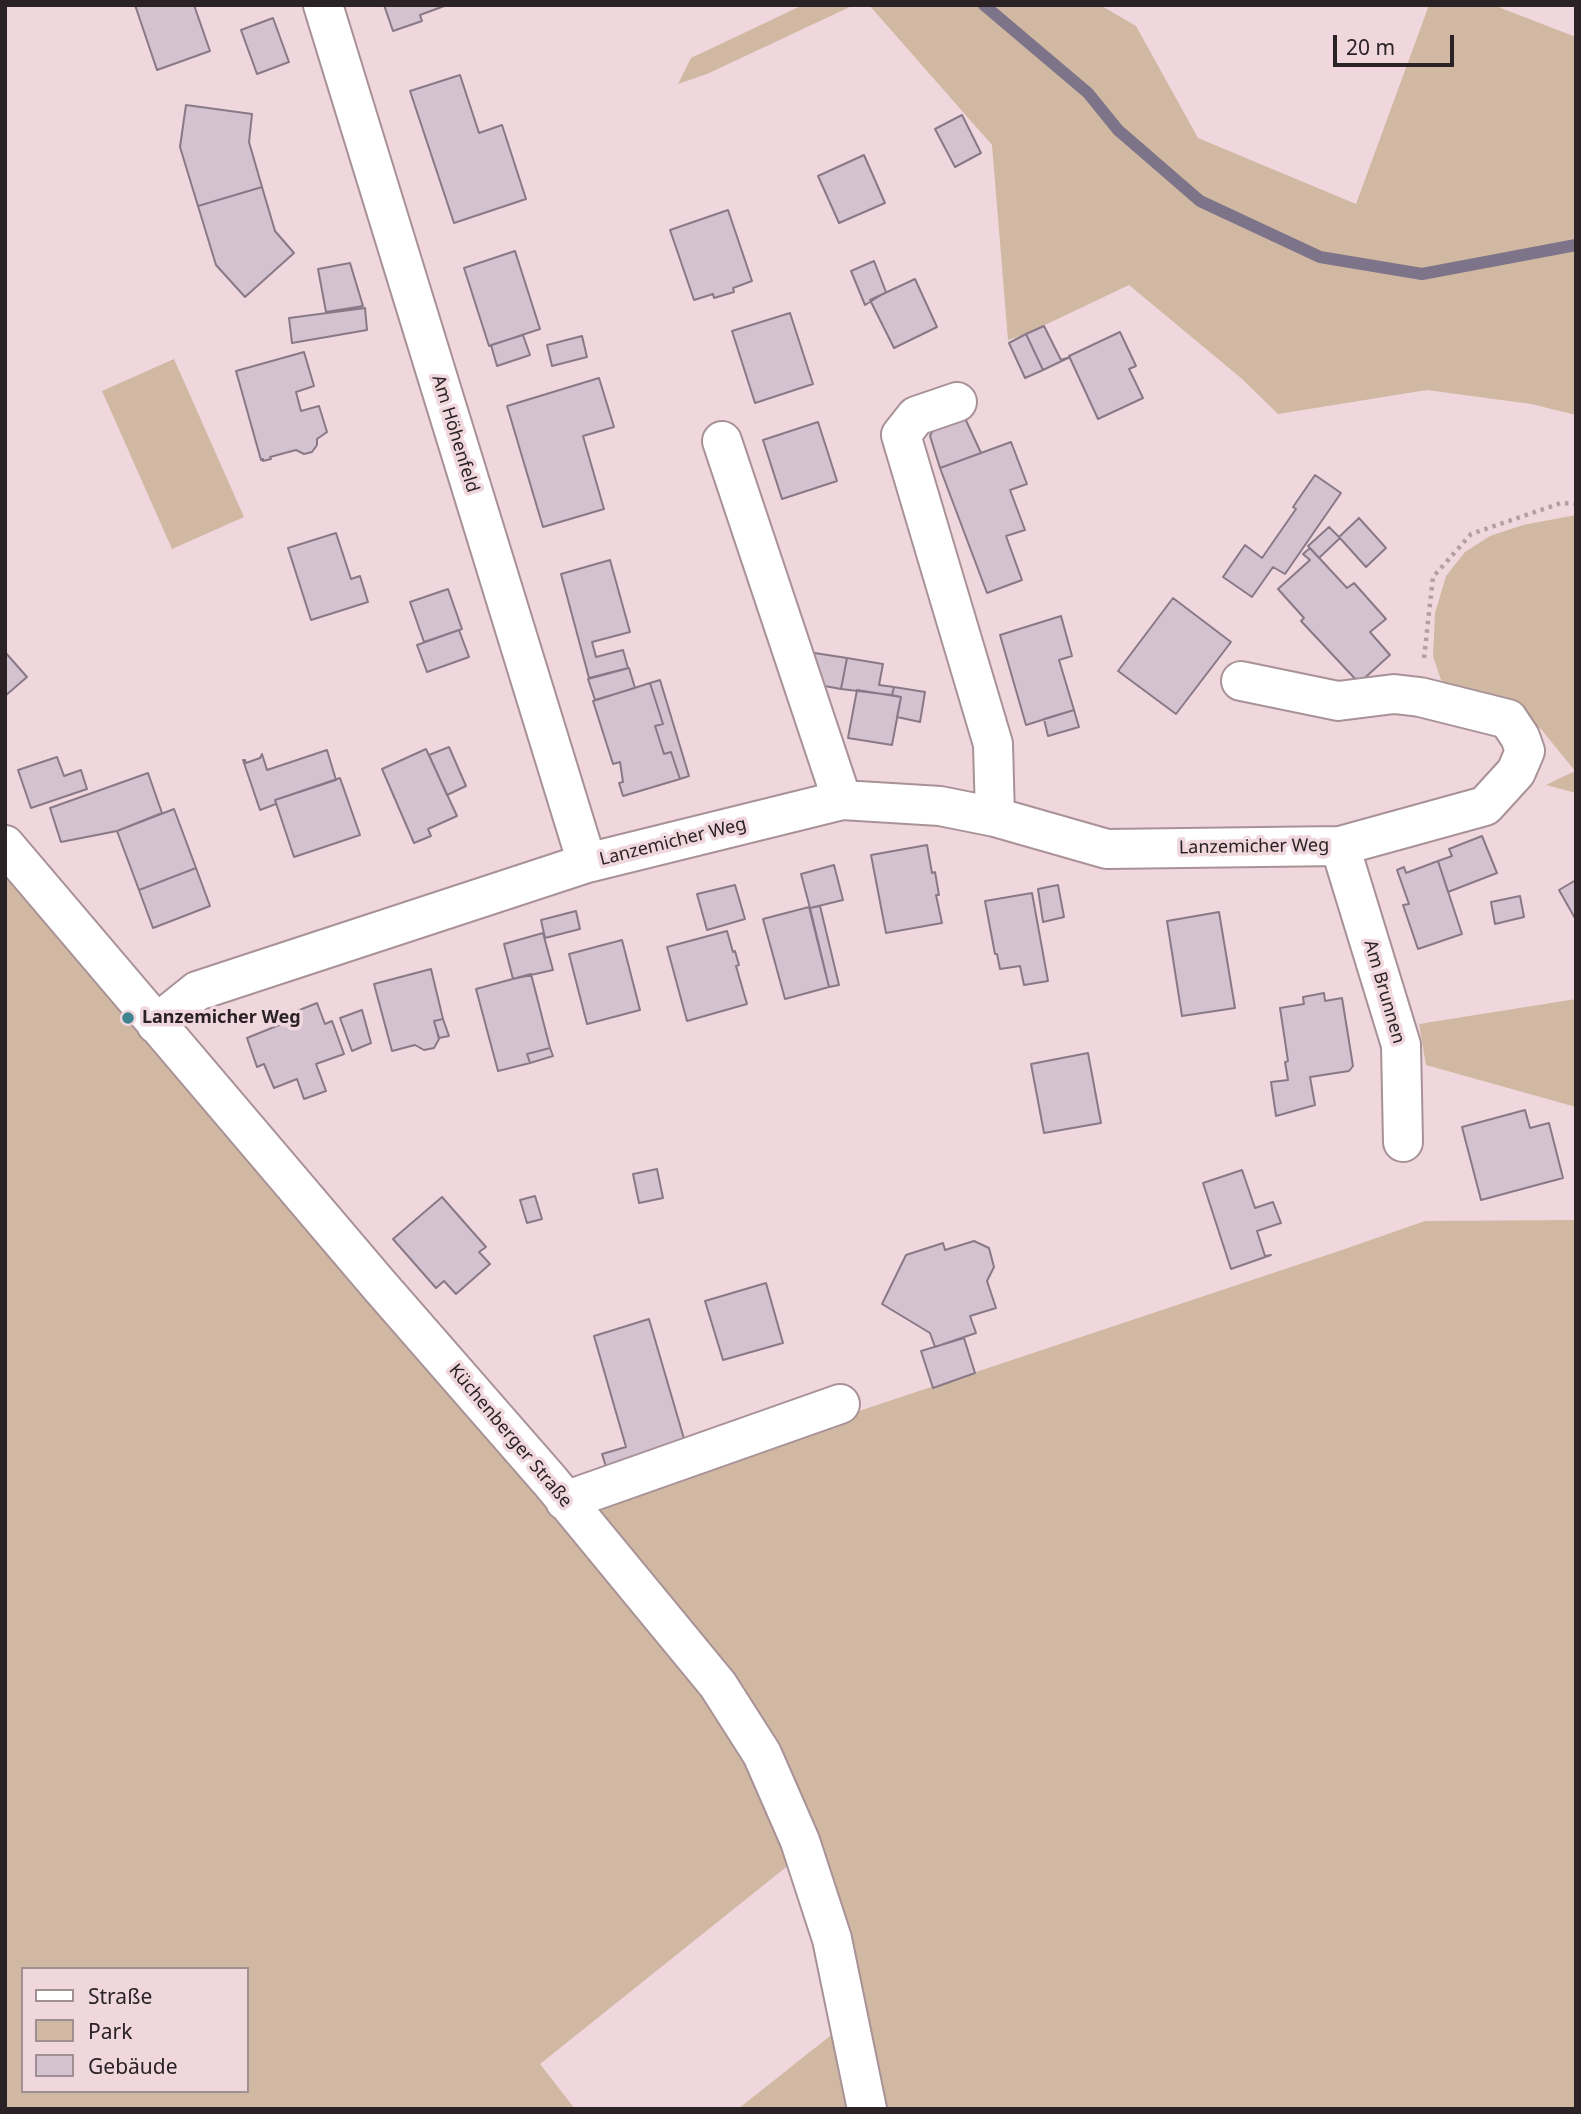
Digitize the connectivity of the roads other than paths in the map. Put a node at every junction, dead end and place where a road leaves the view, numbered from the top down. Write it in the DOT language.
graph roads {
  1 [pos="323,5"];
  2 [pos="957,402"];
  3 [pos="722,441"];
  4 [pos="1241,681"];
  5 [pos="842,800"];
  6 [pos="995,817"];
  7 [pos="5,845"];
  8 [pos="1340,846"];
  9 [pos="587,863"];
  10 [pos="156,1024"];
  11 [pos="1403,1142"];
  12 [pos="840,1404"];
  13 [pos="565,1501"];
  14 [pos="867,2109"];
  1 -- 9 [label="street, Am Höhenfeld"];
  2 -- 6 [label="street"];
  3 -- 5 [label="street"];
  4 -- 8 [label="street, Lanzemicher Weg"];
  5 -- 6 [label="street, Lanzemicher Weg"];
  5 -- 9 [label="street, Lanzemicher Weg"];
  6 -- 8 [label="street, Lanzemicher Weg"];
  7 -- 10 [label="street, Küchenberger Straße"];
  8 -- 11 [label="street, Am Brunnen"];
  9 -- 10 [label="street, Lanzemicher Weg"];
  10 -- 13 [label="street, Küchenberger Straße"];
  12 -- 13 [label="street"];
  13 -- 14 [label="street, Küchenberger Straße"];
}
